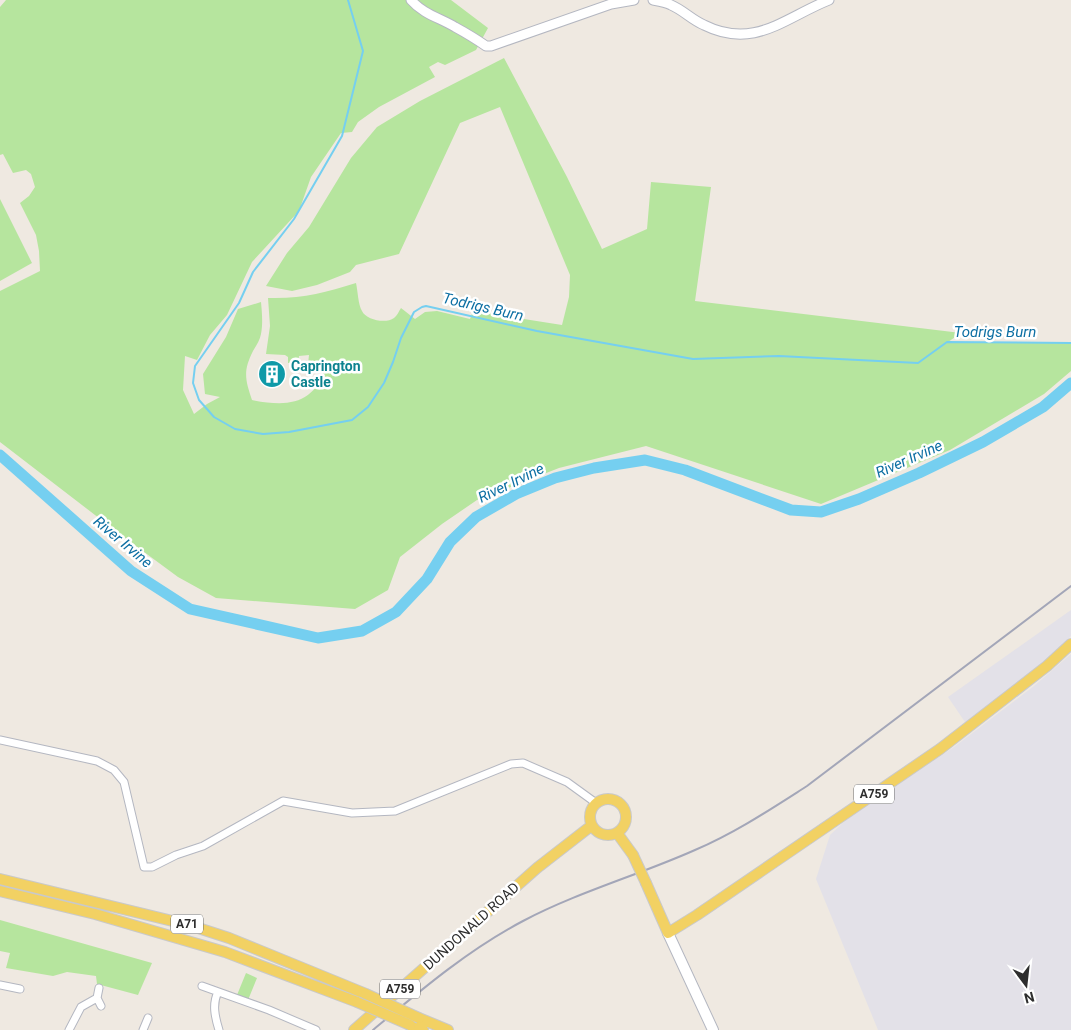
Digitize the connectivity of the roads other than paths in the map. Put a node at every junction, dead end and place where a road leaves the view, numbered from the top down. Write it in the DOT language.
graph roads {
  1 [pos="411,0"];
  2 [pos="634,0"];
  3 [pos="653,0"];
  4 [pos="829,0"];
  5 [pos="1071,644"];
  6 [pos="0,740"];
  7 [pos="596,803"];
  8 [pos="591,826"];
  9 [pos="617,833"];
  10 [pos="0,879"];
  11 [pos="0,891"];
  12 [pos="668,933"];
  13 [pos="0,985"];
  14 [pos="202,986"];
  15 [pos="99,988"];
  16 [pos="20,989"];
  17 [pos="218,992"];
  18 [pos="97,998"];
  19 [pos="101,1006"];
  20 [pos="148,1018"];
  21 [pos="311,1029"];
  22 [pos="69,1030"];
  23 [pos="143,1030"];
  24 [pos="219,1030"];
  25 [pos="354,1030"];
  26 [pos="423,1030"];
  27 [pos="448,1030"];
  28 [pos="713,1030"];
  1 -- 2 [label="street"];
  3 -- 4 [label="street"];
  5 -- 12 [label="main road, A759"];
  6 -- 7 [label="street"];
  7 -- 8 [label="main road"];
  7 -- 9 [label="main road"];
  8 -- 9 [label="main road"];
  8 -- 25 [label="main road, DUNDONALD ROAD / A759"];
  9 -- 12 [label="main road, bridge"];
  10 -- 27 [label="main road, A71, bridge"];
  11 -- 26 [label="main road, A71, bridge"];
  12 -- 28 [label="main road"];
  13 -- 16 [label="street"];
  14 -- 17 [label="street"];
  15 -- 18 [label="street"];
  17 -- 21 [label="street"];
  17 -- 24 [label="street"];
  18 -- 19 [label="street"];
  18 -- 22 [label="street"];
  20 -- 23 [label="street"];
}
